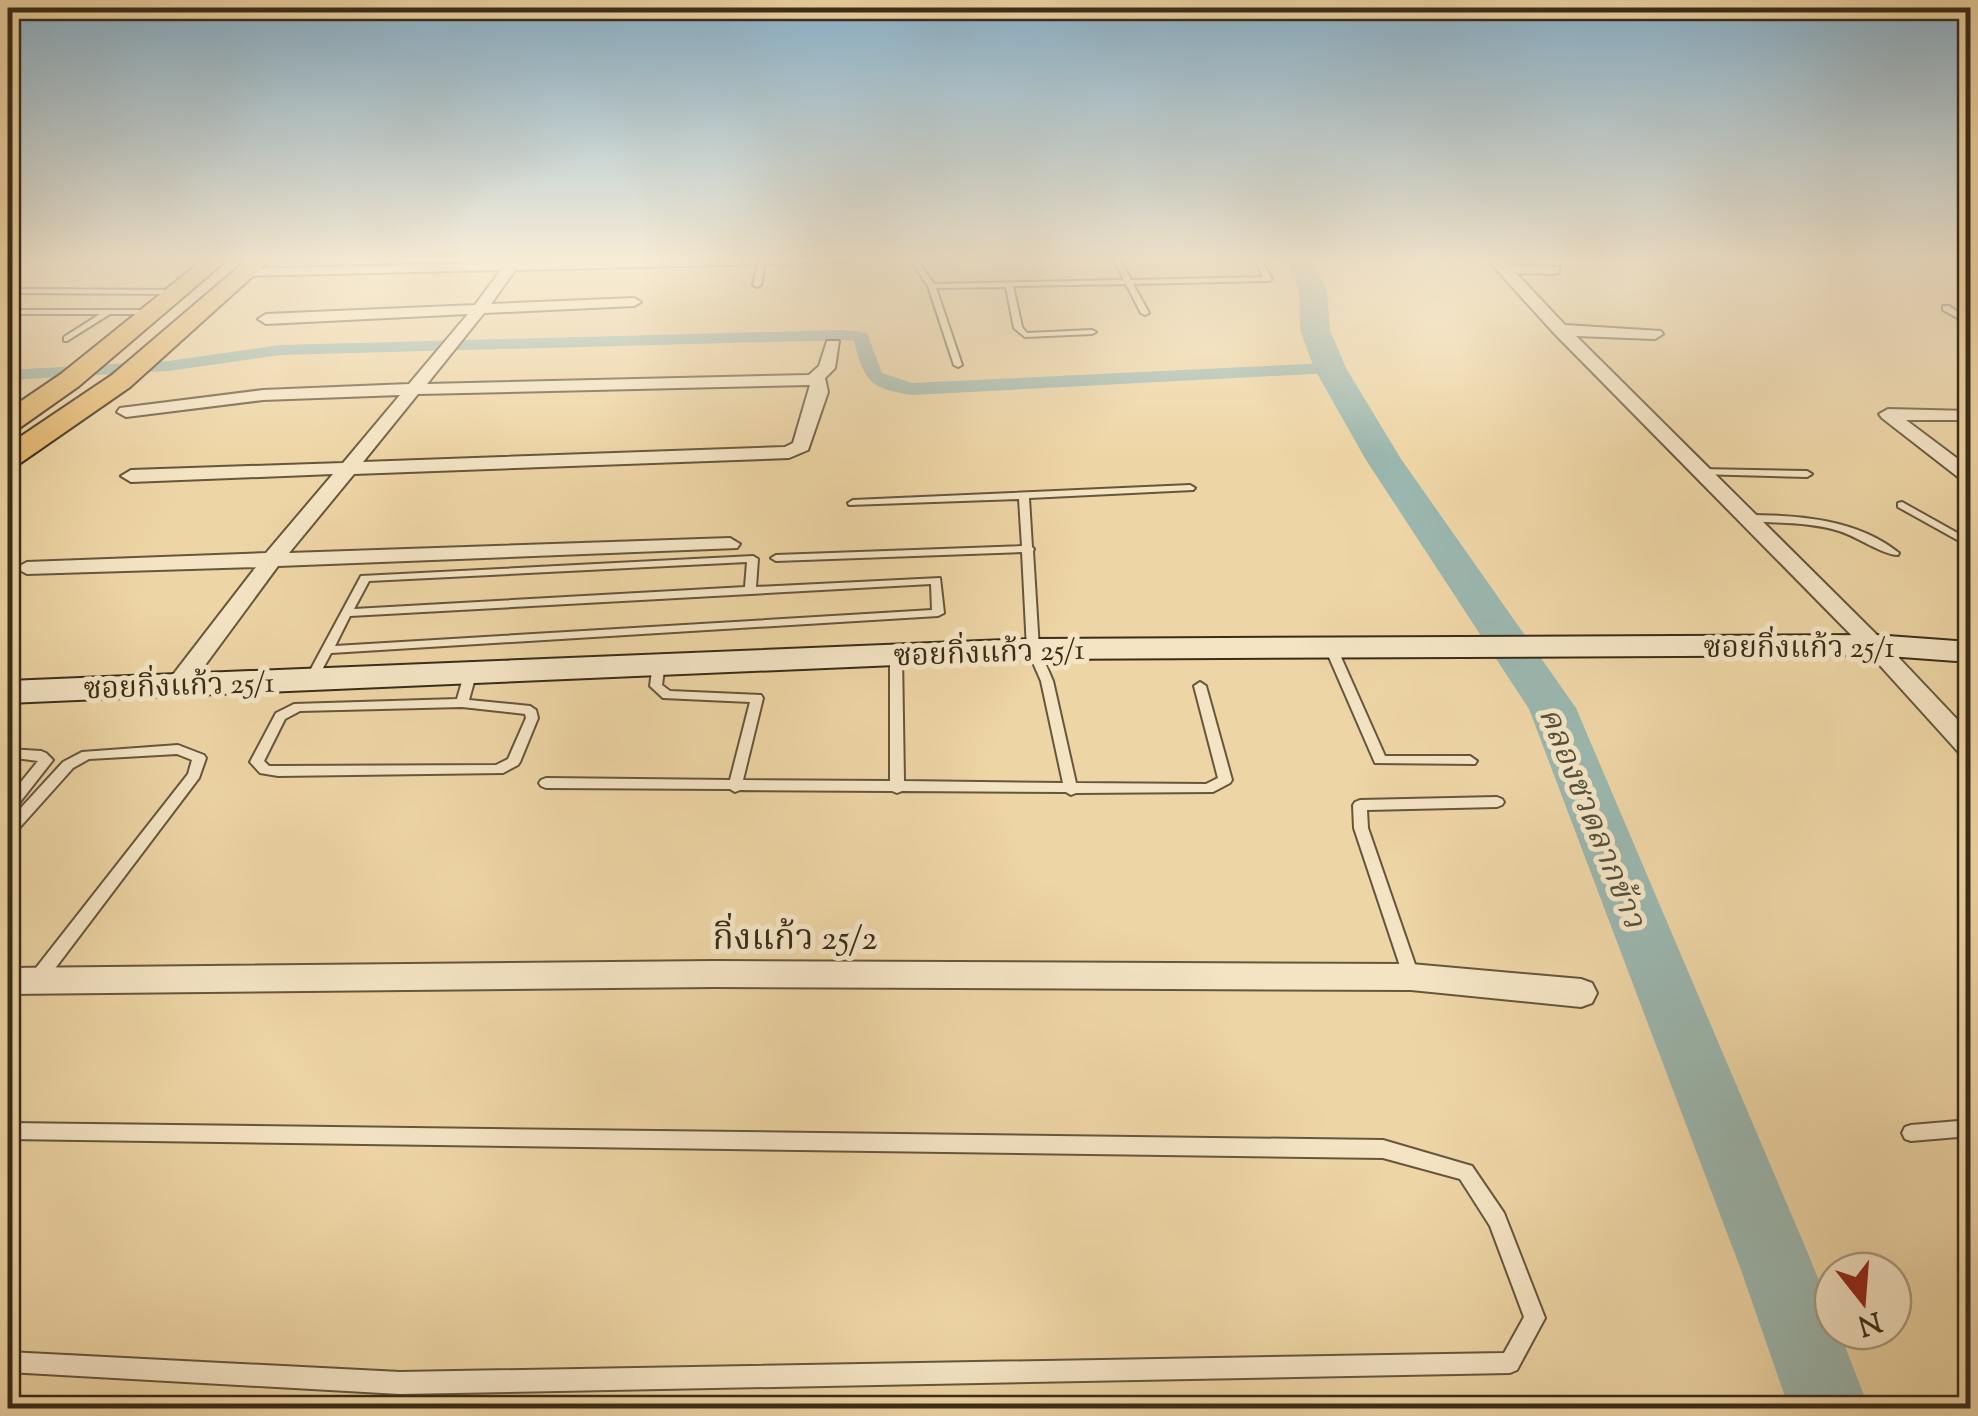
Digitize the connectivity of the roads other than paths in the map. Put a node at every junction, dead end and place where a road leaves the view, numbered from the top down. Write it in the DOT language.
graph roads {
  1 [pos="90,324"];
  2 [pos="138,324"];
  3 [pos="187,324"];
  4 [pos="467,324"];
  5 [pos="945,324"];
  6 [pos="1017,324"];
  7 [pos="1553,324"];
  8 [pos="1557,328"];
  9 [pos="1092,332"];
  10 [pos="1655,334"];
  11 [pos="67,339"];
  12 [pos="834,344"];
  13 [pos="958,365"];
  14 [pos="815,378"];
  15 [pos="411,389"];
  16 [pos="126,412"];
  17 [pos="1965,415"];
  18 [pos="8,423"];
  19 [pos="8,458"];
  20 [pos="346,468"];
  21 [pos="1700,472"];
  22 [pos="1806,474"];
  23 [pos="131,476"];
  24 [pos="1970,477"];
  25 [pos="1190,488"];
  26 [pos="1024,495"];
  27 [pos="853,503"];
  28 [pos="1902,504"];
  29 [pos="1746,518"];
  30 [pos="730,544"];
  31 [pos="1970,544"];
  32 [pos="1029,549"];
  33 [pos="1894,553"];
  34 [pos="776,558"];
  35 [pos="271,561"];
  36 [pos="28,568"];
  37 [pos="750,591"];
  38 [pos="346,613"];
  39 [pos="1874,645"];
  40 [pos="1331,648"];
  41 [pos="1033,649"];
  42 [pos="1970,652"];
  43 [pos="896,655"];
  44 [pos="659,664"];
  45 [pos="319,665"];
  46 [pos="176,686"];
  47 [pos="1200,686"];
  48 [pos="466,687"];
  49 [pos="8,692"];
  50 [pos="1948,725"];
  51 [pos="1970,726"];
  52 [pos="1970,749"];
  53 [pos="8,754"];
  54 [pos="1470,761"];
  55 [pos="546,783"];
  56 [pos="735,786"];
  57 [pos="897,788"];
  58 [pos="1072,790"];
  59 [pos="1497,802"];
  60 [pos="8,807"];
  61 [pos="8,831"];
  62 [pos="1411,977"];
  63 [pos="22,980"];
  64 [pos="1581,993"];
  65 [pos="1970,1128"];
  66 [pos="8,1131"];
  67 [pos="1912,1133"];
  68 [pos="8,1362"];
  1 -- 11 [label="lane"];
  2 -- 18 [label="main road"];
  3 -- 19 [label="main road"];
  4 -- 15 [label="street"];
  5 -- 13 [label="lane"];
  6 -- 9 [label="lane"];
  7 -- 8 [label="street"];
  8 -- 10 [label="street"];
  8 -- 21 [label="street"];
  12 -- 14 [label="street"];
  14 -- 15 [label="street"];
  14 -- 20 [label="street"];
  15 -- 16 [label="street"];
  15 -- 20 [label="street"];
  17 -- 24 [label="street"];
  20 -- 23 [label="street"];
  20 -- 35 [label="street"];
  21 -- 22 [label="lane"];
  21 -- 29 [label="street"];
  25 -- 26 [label="lane"];
  26 -- 27 [label="lane"];
  26 -- 32 [label="lane"];
  28 -- 31 [label="lane"];
  29 -- 33 [label="lane"];
  29 -- 39 [label="street"];
  30 -- 35 [label="street"];
  32 -- 34 [label="lane"];
  32 -- 41 [label="lane"];
  35 -- 36 [label="street"];
  35 -- 46 [label="street"];
  37 -- 38 [label="lane"];
  37 -- 38 [label="lane"];
  37 -- 45 [label="lane"];
  38 -- 45 [label="lane"];
  39 -- 40 [label="street, ซอยกิ่งแก้ว 25/1"];
  39 -- 42 [label="street, ซอยกิ่งแก้ว 25/1"];
  39 -- 50 [label="street"];
  40 -- 41 [label="street, ซอยกิ่งแก้ว 25/1"];
  40 -- 54 [label="lane"];
  41 -- 43 [label="street, ซอยกิ่งแก้ว 25/1"];
  41 -- 58 [label="lane"];
  43 -- 44 [label="street, ซอยกิ่งแก้ว 25/1"];
  43 -- 57 [label="lane"];
  44 -- 48 [label="street, ซอยกิ่งแก้ว 25/1"];
  44 -- 56 [label="lane"];
  45 -- 46 [label="street, ซอยกิ่งแก้ว 25/1"];
  45 -- 48 [label="street, ซอยกิ่งแก้ว 25/1"];
  46 -- 49 [label="street, ซอยกิ่งแก้ว 25/1"];
  47 -- 58 [label="lane"];
  48 -- 48 [label="lane"];
  50 -- 51 [label="lane"];
  50 -- 52 [label="street"];
  53 -- 60 [label="lane"];
  55 -- 56 [label="lane"];
  56 -- 57 [label="lane"];
  57 -- 58 [label="lane"];
  59 -- 62 [label="lane"];
  61 -- 63 [label="lane"];
  62 -- 63 [label="street, กิ่งแก้ว 25/2"];
  62 -- 64 [label="street, กิ่งแก้ว 25/2"];
  65 -- 67 [label="lane"];
  66 -- 68 [label="lane"];
}
